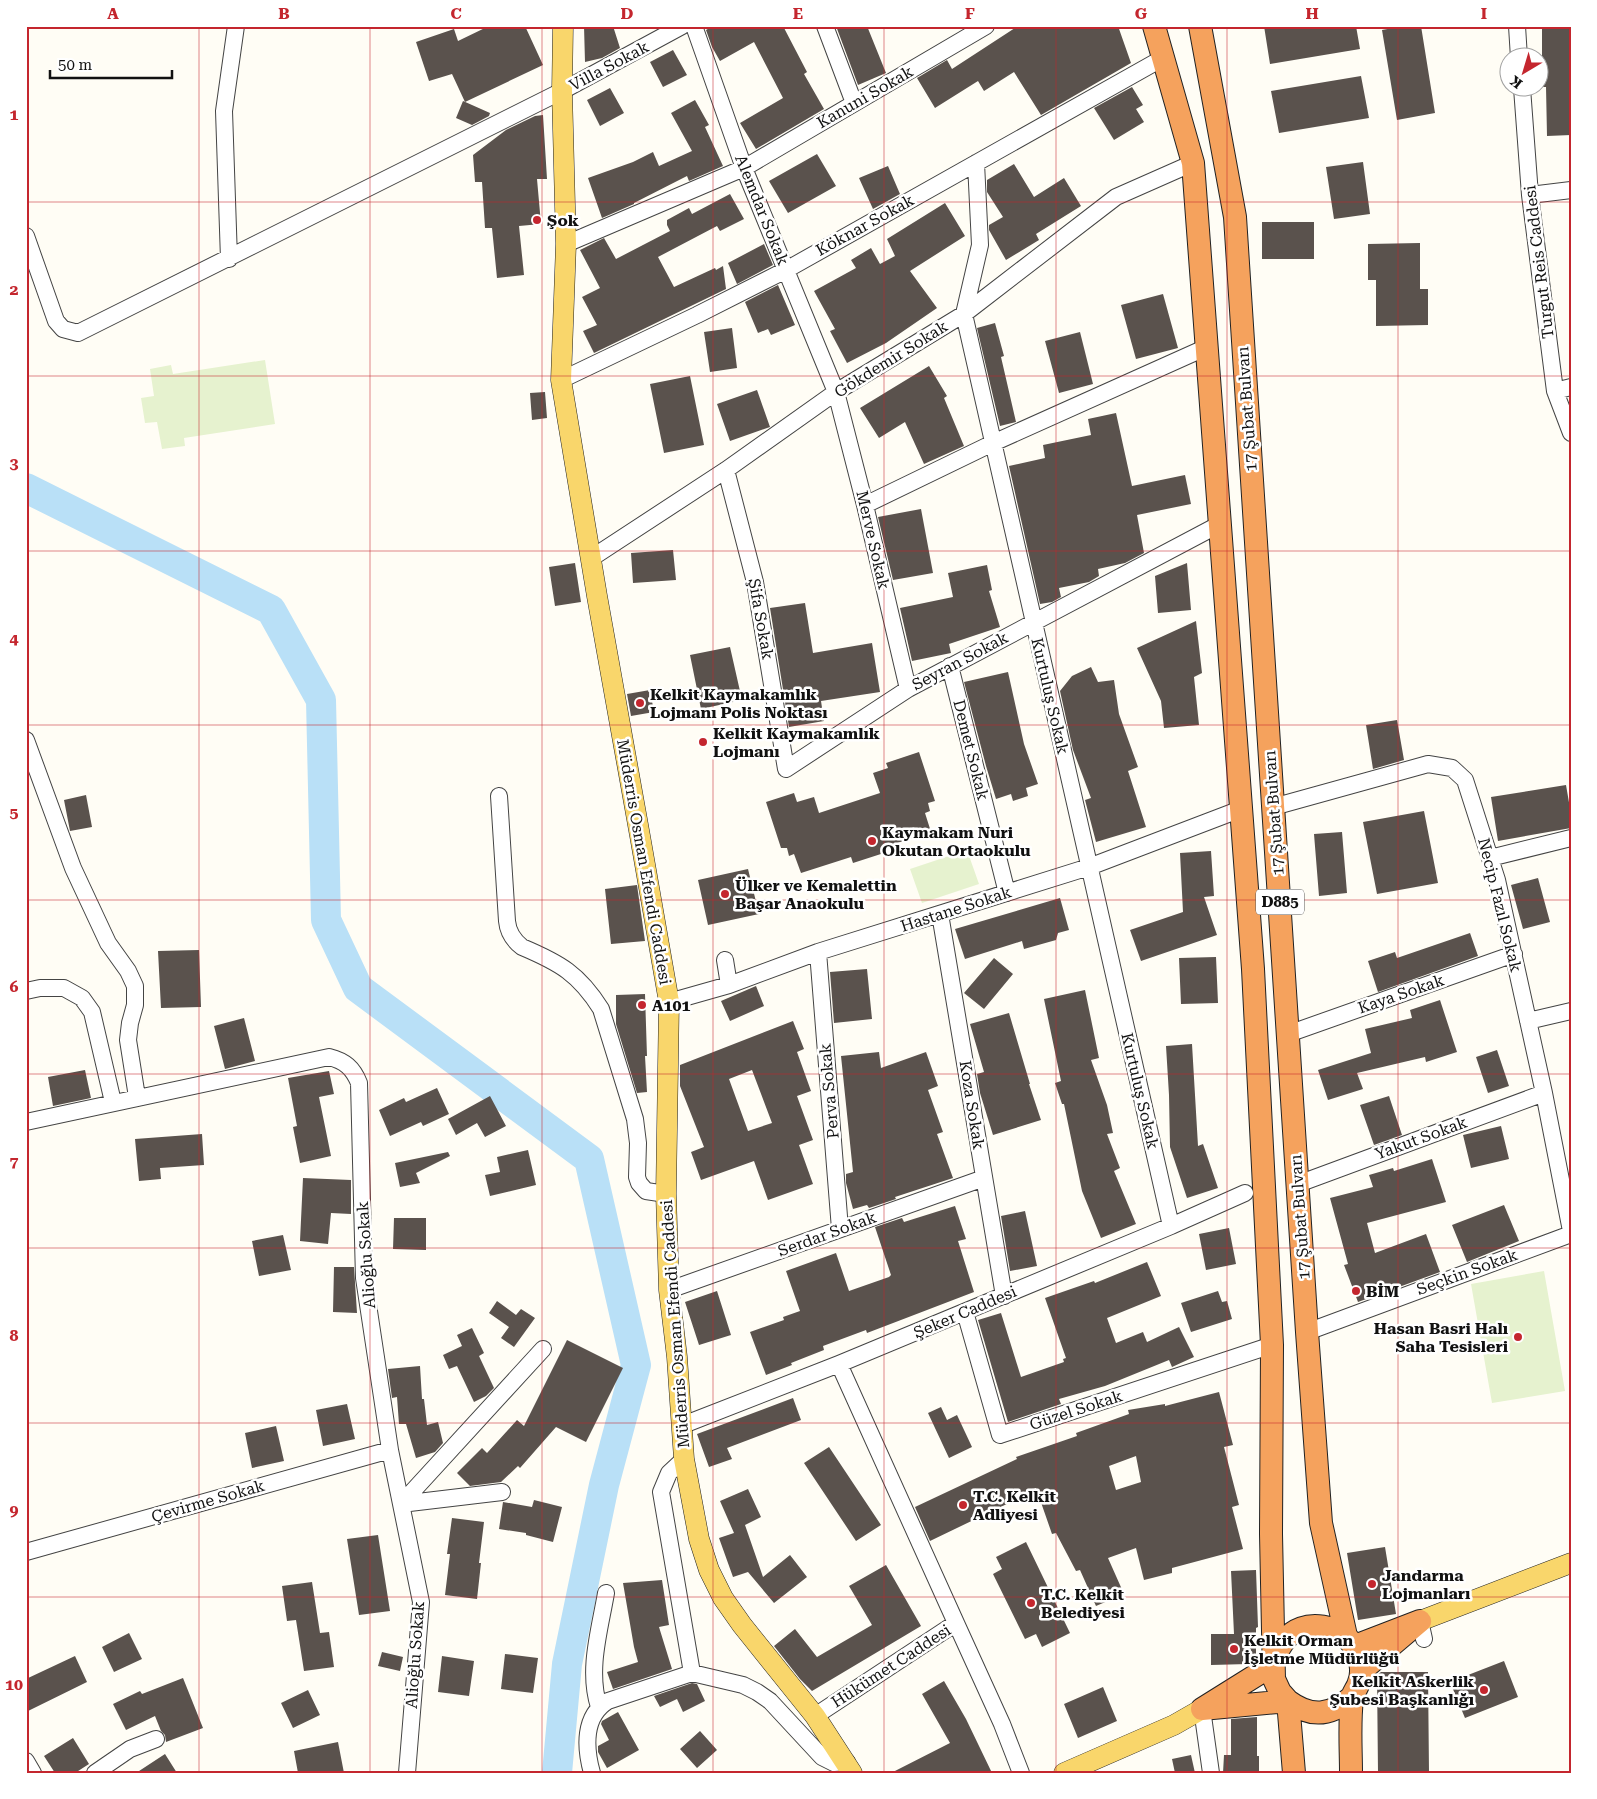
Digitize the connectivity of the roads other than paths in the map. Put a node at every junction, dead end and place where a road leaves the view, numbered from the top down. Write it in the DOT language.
graph roads {
  1 [pos="236,26"];
  2 [pos="563,26"];
  3 [pos="682,26"];
  4 [pos="694,26"];
  5 [pos="825,26"];
  6 [pos="986,26"];
  7 [pos="1154,26"];
  8 [pos="1200,26"];
  9 [pos="1517,26"];
  10 [pos="968,31"];
  11 [pos="1518,48"];
  12 [pos="1163,58"];
  13 [pos="562,91"];
  14 [pos="1523,98"];
  15 [pos="854,103"];
  16 [pos="976,163"];
  17 [pos="1193,163"];
  18 [pos="744,168"];
  19 [pos="1571,190"];
  20 [pos="1530,195"];
  21 [pos="26,236"];
  22 [pos="566,244"];
  23 [pos="228,259"];
  24 [pos="786,270"];
  25 [pos="964,314"];
  26 [pos="1207,347"];
  27 [pos="561,380"];
  28 [pos="1571,387"];
  29 [pos="1554,391"];
  30 [pos="836,392"];
  31 [pos="1571,432"];
  32 [pos="993,443"];
  33 [pos="726,470"];
  34 [pos="865,505"];
  35 [pos="1220,524"];
  36 [pos="590,559"];
  37 [pos="1034,622"];
  38 [pos="950,666"];
  39 [pos="908,689"];
  40 [pos="26,740"];
  41 [pos="786,769"];
  42 [pos="499,796"];
  43 [pos="1273,807"];
  44 [pos="1241,809"];
  45 [pos="1571,838"];
  46 [pos="1490,858"];
  47 [pos="1089,866"];
  48 [pos="1007,893"];
  49 [pos="940,914"];
  50 [pos="826,944"];
  51 [pos="1514,954"];
  52 [pos="725,960"];
  53 [pos="729,984"];
  54 [pos="26,991"];
  55 [pos="668,1002"];
  56 [pos="1571,1011"];
  57 [pos="1528,1021"];
  58 [pos="1288,1034"];
  59 [pos="1544,1093"];
  60 [pos="137,1097"];
  61 [pos="113,1102"];
  62 [pos="26,1122"];
  63 [pos="984,1178"];
  64 [pos="1298,1184"];
  65 [pos="1566,1184"];
  66 [pos="1245,1193"];
  67 [pos="666,1194"];
  68 [pos="1171,1226"];
  69 [pos="840,1229"];
  70 [pos="1571,1232"];
  71 [pos="669,1290"];
  72 [pos="1004,1296"];
  73 [pos="965,1312"];
  74 [pos="1307,1332"];
  75 [pos="1272,1345"];
  76 [pos="543,1349"];
  77 [pos="839,1364"];
  78 [pos="683,1425"];
  79 [pos="390,1450"];
  80 [pos="684,1459"];
  81 [pos="502,1492"];
  82 [pos="401,1504"];
  83 [pos="26,1552"];
  84 [pos="1571,1563"];
  85 [pos="606,1592"];
  86 [pos="956,1623"];
  87 [pos="1422,1630"];
  88 [pos="1350,1641"];
  89 [pos="1274,1664"];
  90 [pos="1361,1671"];
  91 [pos="692,1673"];
  92 [pos="1352,1697"];
  93 [pos="1288,1701"];
  94 [pos="599,1706"];
  95 [pos="1202,1709"];
  96 [pos="815,1716"];
  97 [pos="156,1739"];
  98 [pos="26,1761"];
  99 [pos="850,1768"];
  100 [pos="33,1773"];
  101 [pos="95,1773"];
  102 [pos="407,1773"];
  103 [pos="592,1773"];
  104 [pos="1021,1773"];
  105 [pos="1064,1773"];
  106 [pos="1211,1773"];
  107 [pos="1294,1773"];
  108 [pos="1351,1773"];
  1 -- 23 [label="street"];
  2 -- 13 [label="main road, Müderris Osman Efendi Caddesi"];
  3 -- 13 [label="street, Villa Sokak"];
  4 -- 18 [label="street, Alemdar Sokak"];
  5 -- 15 [label="street"];
  6 -- 10 [label="street, Kanuni Sokak"];
  7 -- 12 [label="highway, 17 Şubat Bulvarı / D885"];
  8 -- 43 [label="highway, 17 Şubat Bulvarı / D885"];
  9 -- 11 [label="street"];
  10 -- 15 [label="street, Kanuni Sokak"];
  12 -- 16 [label="street, Köknar Sokak"];
  12 -- 17 [label="highway, 17 Şubat Bulvarı / D885"];
  13 -- 22 [label="main road, Müderris Osman Efendi Caddesi"];
  13 -- 23 [label="street, Villa Sokak"];
  14 -- 20 [label="street, Turgut Reis Caddesi"];
  15 -- 18 [label="street, Kanuni Sokak"];
  16 -- 24 [label="street, Köknar Sokak"];
  16 -- 25 [label="street, Kurtuluş Sokak"];
  17 -- 25 [label="street, Gökdemir Sokak"];
  17 -- 26 [label="highway, 17 Şubat Bulvarı / D885"];
  18 -- 22 [label="street, Kanuni Sokak"];
  18 -- 24 [label="street, Alemdar Sokak"];
  19 -- 20 [label="street"];
  20 -- 29 [label="street, Turgut Reis Caddesi"];
  21 -- 23 [label="street, Villa Sokak"];
  22 -- 27 [label="main road, Müderris Osman Efendi Caddesi"];
  24 -- 27 [label="street, Köknar Sokak"];
  24 -- 30 [label="street, Alemdar Sokak"];
  25 -- 30 [label="street, Gökdemir Sokak"];
  25 -- 32 [label="street, Kurtuluş Sokak"];
  26 -- 32 [label="street"];
  26 -- 35 [label="highway, 17 Şubat Bulvarı / D885"];
  27 -- 36 [label="main road, Müderris Osman Efendi Caddesi"];
  28 -- 29 [label="street"];
  29 -- 31 [label="street, Turgut Reis Caddesi"];
  30 -- 33 [label="street, Gökdemir Sokak"];
  30 -- 34 [label="street, Merve Sokak"];
  32 -- 34 [label="street"];
  32 -- 37 [label="street, Kurtuluş Sokak"];
  33 -- 36 [label="street, Gökdemir Sokak"];
  33 -- 41 [label="street, Şifa Sokak"];
  34 -- 39 [label="street, Merve Sokak"];
  35 -- 37 [label="street, Seyran Sokak"];
  35 -- 44 [label="highway, 17 Şubat Bulvarı / D885"];
  36 -- 55 [label="main road, Müderris Osman Efendi Caddesi"];
  37 -- 38 [label="street, Seyran Sokak"];
  37 -- 47 [label="street, Kurtuluş Sokak"];
  38 -- 39 [label="street, Seyran Sokak"];
  38 -- 48 [label="street, Demet Sokak"];
  39 -- 41 [label="street, Seyran Sokak"];
  40 -- 60 [label="street"];
  42 -- 67 [label="street"];
  43 -- 46 [label="street, Necip Fazıl Sokak"];
  43 -- 58 [label="highway, 17 Şubat Bulvarı / D885"];
  44 -- 47 [label="street, Hastane Sokak"];
  44 -- 75 [label="highway, 17 Şubat Bulvarı / D885"];
  45 -- 46 [label="street"];
  46 -- 51 [label="street, Necip Fazıl Sokak"];
  47 -- 48 [label="street, Hastane Sokak"];
  47 -- 68 [label="street, Kurtuluş Sokak"];
  48 -- 49 [label="street, Hastane Sokak"];
  49 -- 50 [label="street, Hastane Sokak"];
  49 -- 63 [label="street, Koza Sokak"];
  50 -- 53 [label="street, Hastane Sokak"];
  50 -- 69 [label="street, Perva Sokak"];
  51 -- 57 [label="street, Necip Fazıl Sokak"];
  51 -- 58 [label="street, Kaya Sokak"];
  52 -- 53 [label="street"];
  53 -- 55 [label="street, Hastane Sokak"];
  54 -- 61 [label="street"];
  55 -- 67 [label="main road, Müderris Osman Efendi Caddesi"];
  56 -- 57 [label="street"];
  57 -- 59 [label="street, Necip Fazıl Sokak"];
  58 -- 64 [label="highway, 17 Şubat Bulvarı / D885"];
  59 -- 64 [label="street, Yakut Sokak"];
  59 -- 65 [label="street, Necip Fazıl Sokak"];
  60 -- 61 [label="street, Alioğlu Sokak"];
  60 -- 79 [label="street, Alioğlu Sokak"];
  61 -- 62 [label="street, Alioğlu Sokak"];
  63 -- 69 [label="street, Serdar Sokak"];
  63 -- 72 [label="street, Koza Sokak"];
  64 -- 74 [label="highway, 17 Şubat Bulvarı / D885"];
  65 -- 70 [label="street, Necip Fazıl Sokak"];
  66 -- 68 [label="street, Şeker Caddesi"];
  67 -- 71 [label="main road, Müderris Osman Efendi Caddesi"];
  68 -- 72 [label="street, Şeker Caddesi"];
  69 -- 71 [label="street, Serdar Sokak"];
  70 -- 74 [label="street, Seçkin Sokak"];
  71 -- 78 [label="main road, Müderris Osman Efendi Caddesi"];
  72 -- 73 [label="street, Şeker Caddesi"];
  73 -- 75 [label="street, Güzel Sokak"];
  73 -- 77 [label="street, Şeker Caddesi"];
  74 -- 88 [label="highway, 17 Şubat Bulvarı / D885"];
  75 -- 89 [label="highway, 17 Şubat Bulvarı / D885"];
  76 -- 82 [label="street"];
  77 -- 78 [label="street, Şeker Caddesi"];
  77 -- 86 [label="street"];
  78 -- 80 [label="main road, Müderris Osman Efendi Caddesi"];
  79 -- 82 [label="street, Alioğlu Sokak"];
  79 -- 83 [label="street, Çevirme Sokak"];
  80 -- 91 [label="street"];
  80 -- 96 [label="main road, Müderris Osman Efendi Caddesi"];
  81 -- 82 [label="street"];
  82 -- 102 [label="street, Alioğlu Sokak"];
  84 -- 87 [label="main road"];
  85 -- 94 [label="street"];
  86 -- 96 [label="street, Hükümet Caddesi"];
  86 -- 104 [label="street, Hükümet Caddesi"];
  87 -- 88 [label="highway"];
  87 -- 90 [label="highway"];
  88 -- 89 [label="highway"];
  88 -- 90 [label="highway, 17 Şubat Bulvarı / D885"];
  89 -- 93 [label="highway, 17 Şubat Bulvarı / D885"];
  89 -- 95 [label="highway"];
  90 -- 92 [label="highway"];
  91 -- 94 [label="street"];
  91 -- 99 [label="street"];
  92 -- 93 [label="highway"];
  92 -- 108 [label="highway"];
  93 -- 95 [label="highway"];
  93 -- 107 [label="highway, 17 Şubat Bulvarı / D885"];
  94 -- 103 [label="street"];
  95 -- 105 [label="main road"];
  95 -- 106 [label="street"];
  96 -- 99 [label="main road, Müderris Osman Efendi Caddesi"];
  97 -- 101 [label="street"];
  98 -- 100 [label="street"];
}
